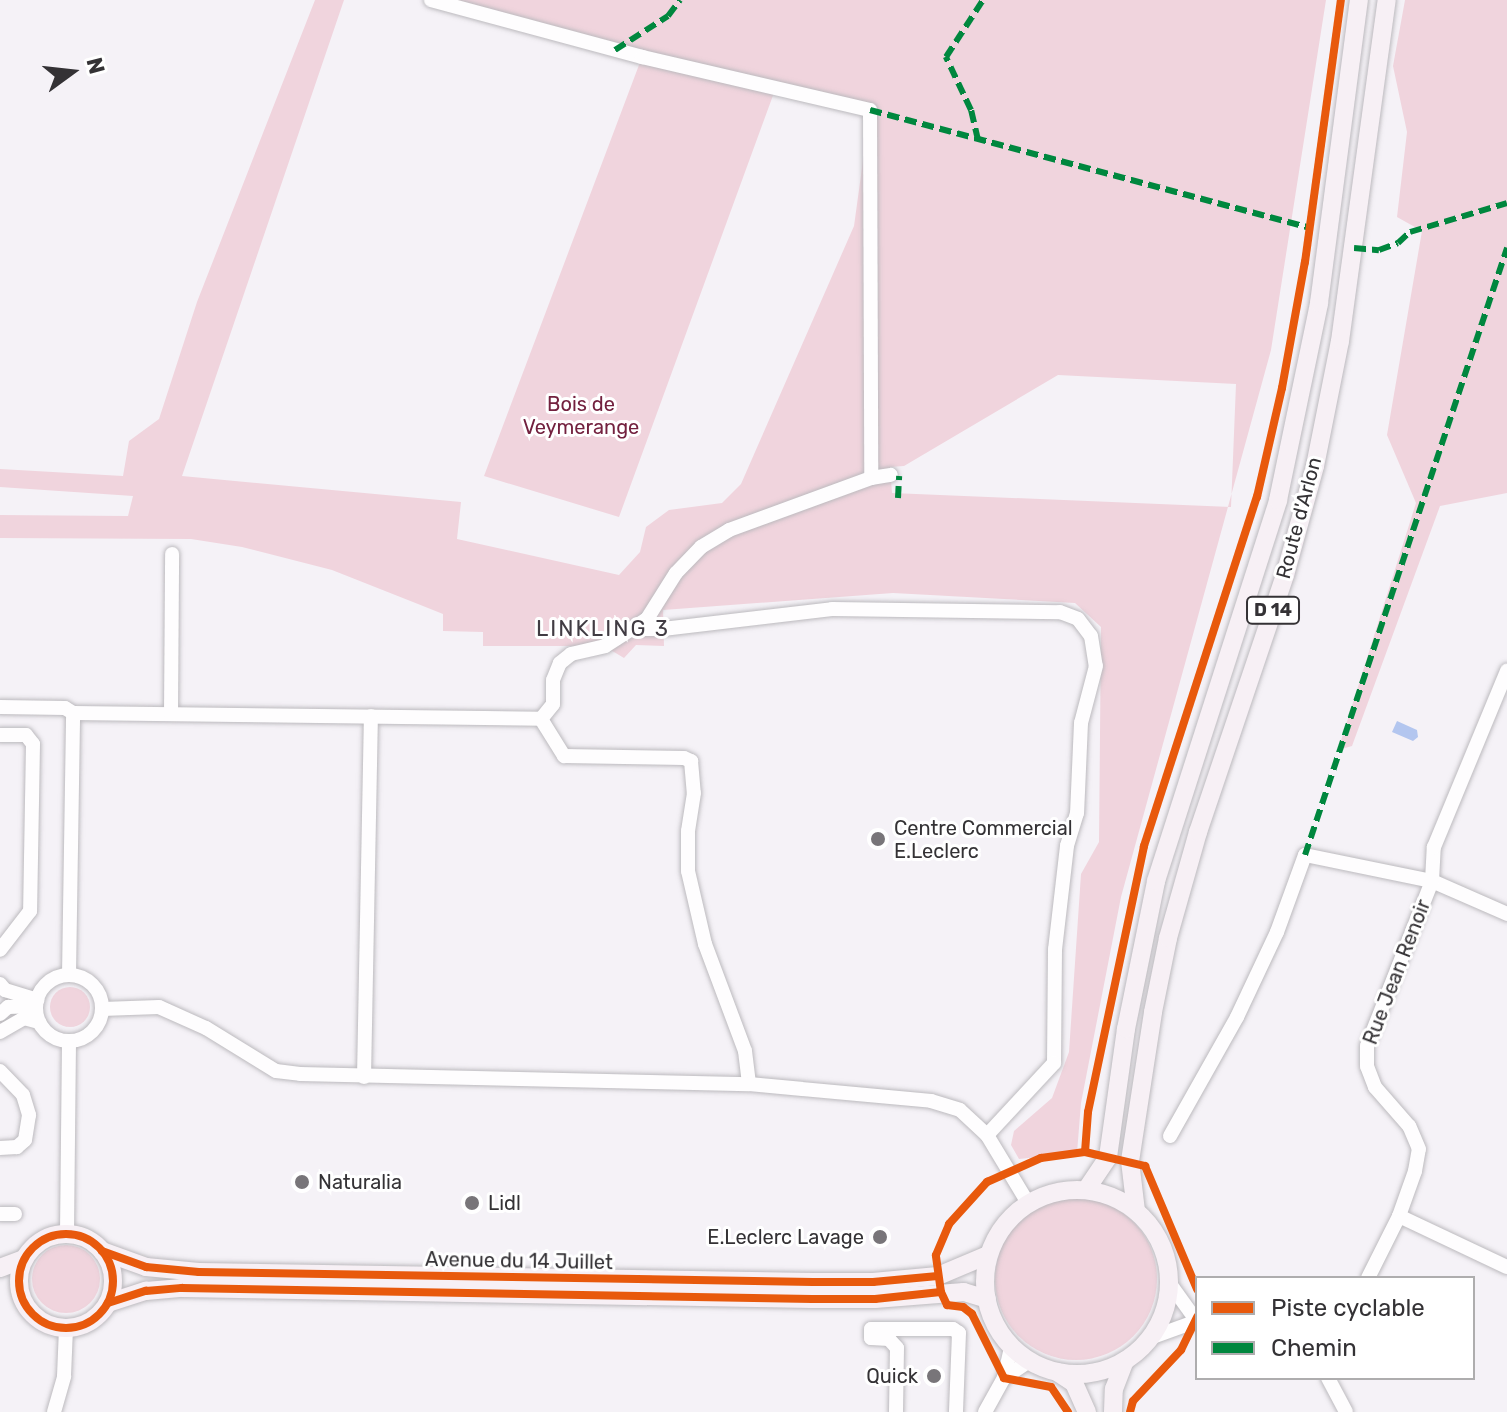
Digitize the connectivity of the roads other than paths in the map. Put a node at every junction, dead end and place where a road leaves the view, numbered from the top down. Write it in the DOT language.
graph roads {
  1 [pos="431,0"];
  2 [pos="1359,0"];
  3 [pos="1387,0"];
  4 [pos="891,475"];
  5 [pos="871,478"];
  6 [pos="172,554"];
  7 [pos="634,629"];
  8 [pos="1507,671"];
  9 [pos="0,707"];
  10 [pos="73,713"];
  11 [pos="171,714"];
  12 [pos="371,716"];
  13 [pos="541,719"];
  14 [pos="0,735"];
  15 [pos="1432,881"];
  16 [pos="1507,914"];
  17 [pos="0,950"];
  18 [pos="69,975"];
  19 [pos="0,984"];
  20 [pos="37,1003"];
  21 [pos="102,1009"];
  22 [pos="0,1014"];
  23 [pos="39,1022"];
  24 [pos="0,1032"];
  25 [pos="69,1041"];
  26 [pos="0,1071"];
  27 [pos="364,1077"];
  28 [pos="749,1084"];
  29 [pos="987,1135"];
  30 [pos="1170,1136"];
  31 [pos="0,1148"];
  32 [pos="1086,1190"];
  33 [pos="1028,1203"];
  34 [pos="1136,1211"];
  35 [pos="1399,1216"];
  36 [pos="67,1233"];
  37 [pos="102,1251"];
  38 [pos="988,1255"];
  39 [pos="23,1259"];
  40 [pos="1507,1267"];
  41 [pos="0,1268"];
  42 [pos="1369,1276"];
  43 [pos="1168,1281"];
  44 [pos="0,1295"];
  45 [pos="21,1299"];
  46 [pos="987,1299"];
  47 [pos="108,1303"];
  48 [pos="1195,1319"];
  49 [pos="1195,1320"];
  50 [pos="66,1329"];
  51 [pos="1150,1338"];
  52 [pos="1011,1347"];
  53 [pos="1029,1361"];
  54 [pos="1125,1361"];
  55 [pos="1057,1372"];
  56 [pos="1004,1378"];
  57 [pos="1329,1380"];
  58 [pos="54,1412"];
  59 [pos="896,1412"];
  60 [pos="956,1412"];
  61 [pos="985,1412"];
  62 [pos="1087,1412"];
  63 [pos="1113,1412"];
  64 [pos="1346,1412"];
  1 -- 5 [label="street"];
  2 -- 32 [label="main road, Route d'Arlon / D 14"];
  3 -- 34 [label="main road, Route d'Arlon / D 14"];
  4 -- 5 [label="street"];
  5 -- 7 [label="street"];
  6 -- 11 [label="street"];
  7 -- 13 [label="street"];
  7 -- 29 [label="street"];
  8 -- 15 [label="street"];
  9 -- 10 [label="street"];
  10 -- 11 [label="street"];
  10 -- 18 [label="street"];
  11 -- 12 [label="street"];
  12 -- 13 [label="street"];
  12 -- 27 [label="street"];
  13 -- 28 [label="street"];
  14 -- 17 [label="street"];
  15 -- 16 [label="street"];
  15 -- 30 [label="street"];
  15 -- 35 [label="street, Rue Jean Renoir"];
  18 -- 20 [label="street"];
  18 -- 21 [label="street"];
  19 -- 20 [label="street"];
  20 -- 22 [label="street"];
  20 -- 23 [label="street"];
  21 -- 25 [label="street"];
  21 -- 27 [label="street"];
  23 -- 24 [label="street"];
  23 -- 25 [label="street"];
  25 -- 36 [label="street"];
  26 -- 31 [label="street"];
  27 -- 28 [label="street"];
  28 -- 29 [label="street"];
  29 -- 33 [label="street"];
  32 -- 33 [label="main road"];
  32 -- 34 [label="main road"];
  33 -- 38 [label="main road"];
  34 -- 43 [label="main road"];
  35 -- 40 [label="street"];
  35 -- 42 [label="street, Rue Jean Renoir"];
  36 -- 37 [label="main road"];
  36 -- 39 [label="main road"];
  37 -- 38 [label="main road, Avenue du 14 Juillet"];
  37 -- 47 [label="main road"];
  38 -- 46 [label="main road"];
  39 -- 41 [label="main road"];
  39 -- 45 [label="main road"];
  43 -- 48 [label="street"];
  43 -- 51 [label="main road"];
  44 -- 45 [label="main road"];
  45 -- 50 [label="main road"];
  46 -- 47 [label="main road, Avenue du 14 Juillet"];
  46 -- 52 [label="main road"];
  47 -- 50 [label="main road"];
  49 -- 51 [label="street"];
  50 -- 58 [label="street"];
  51 -- 54 [label="main road"];
  52 -- 53 [label="main road"];
  52 -- 56 [label="street"];
  53 -- 55 [label="main road"];
  53 -- 56 [label="street"];
  54 -- 55 [label="main road"];
  54 -- 63 [label="main road"];
  55 -- 62 [label="main road"];
  56 -- 61 [label="street"];
  57 -- 64 [label="street"];
  59 -- 60 [label="street"];
}
